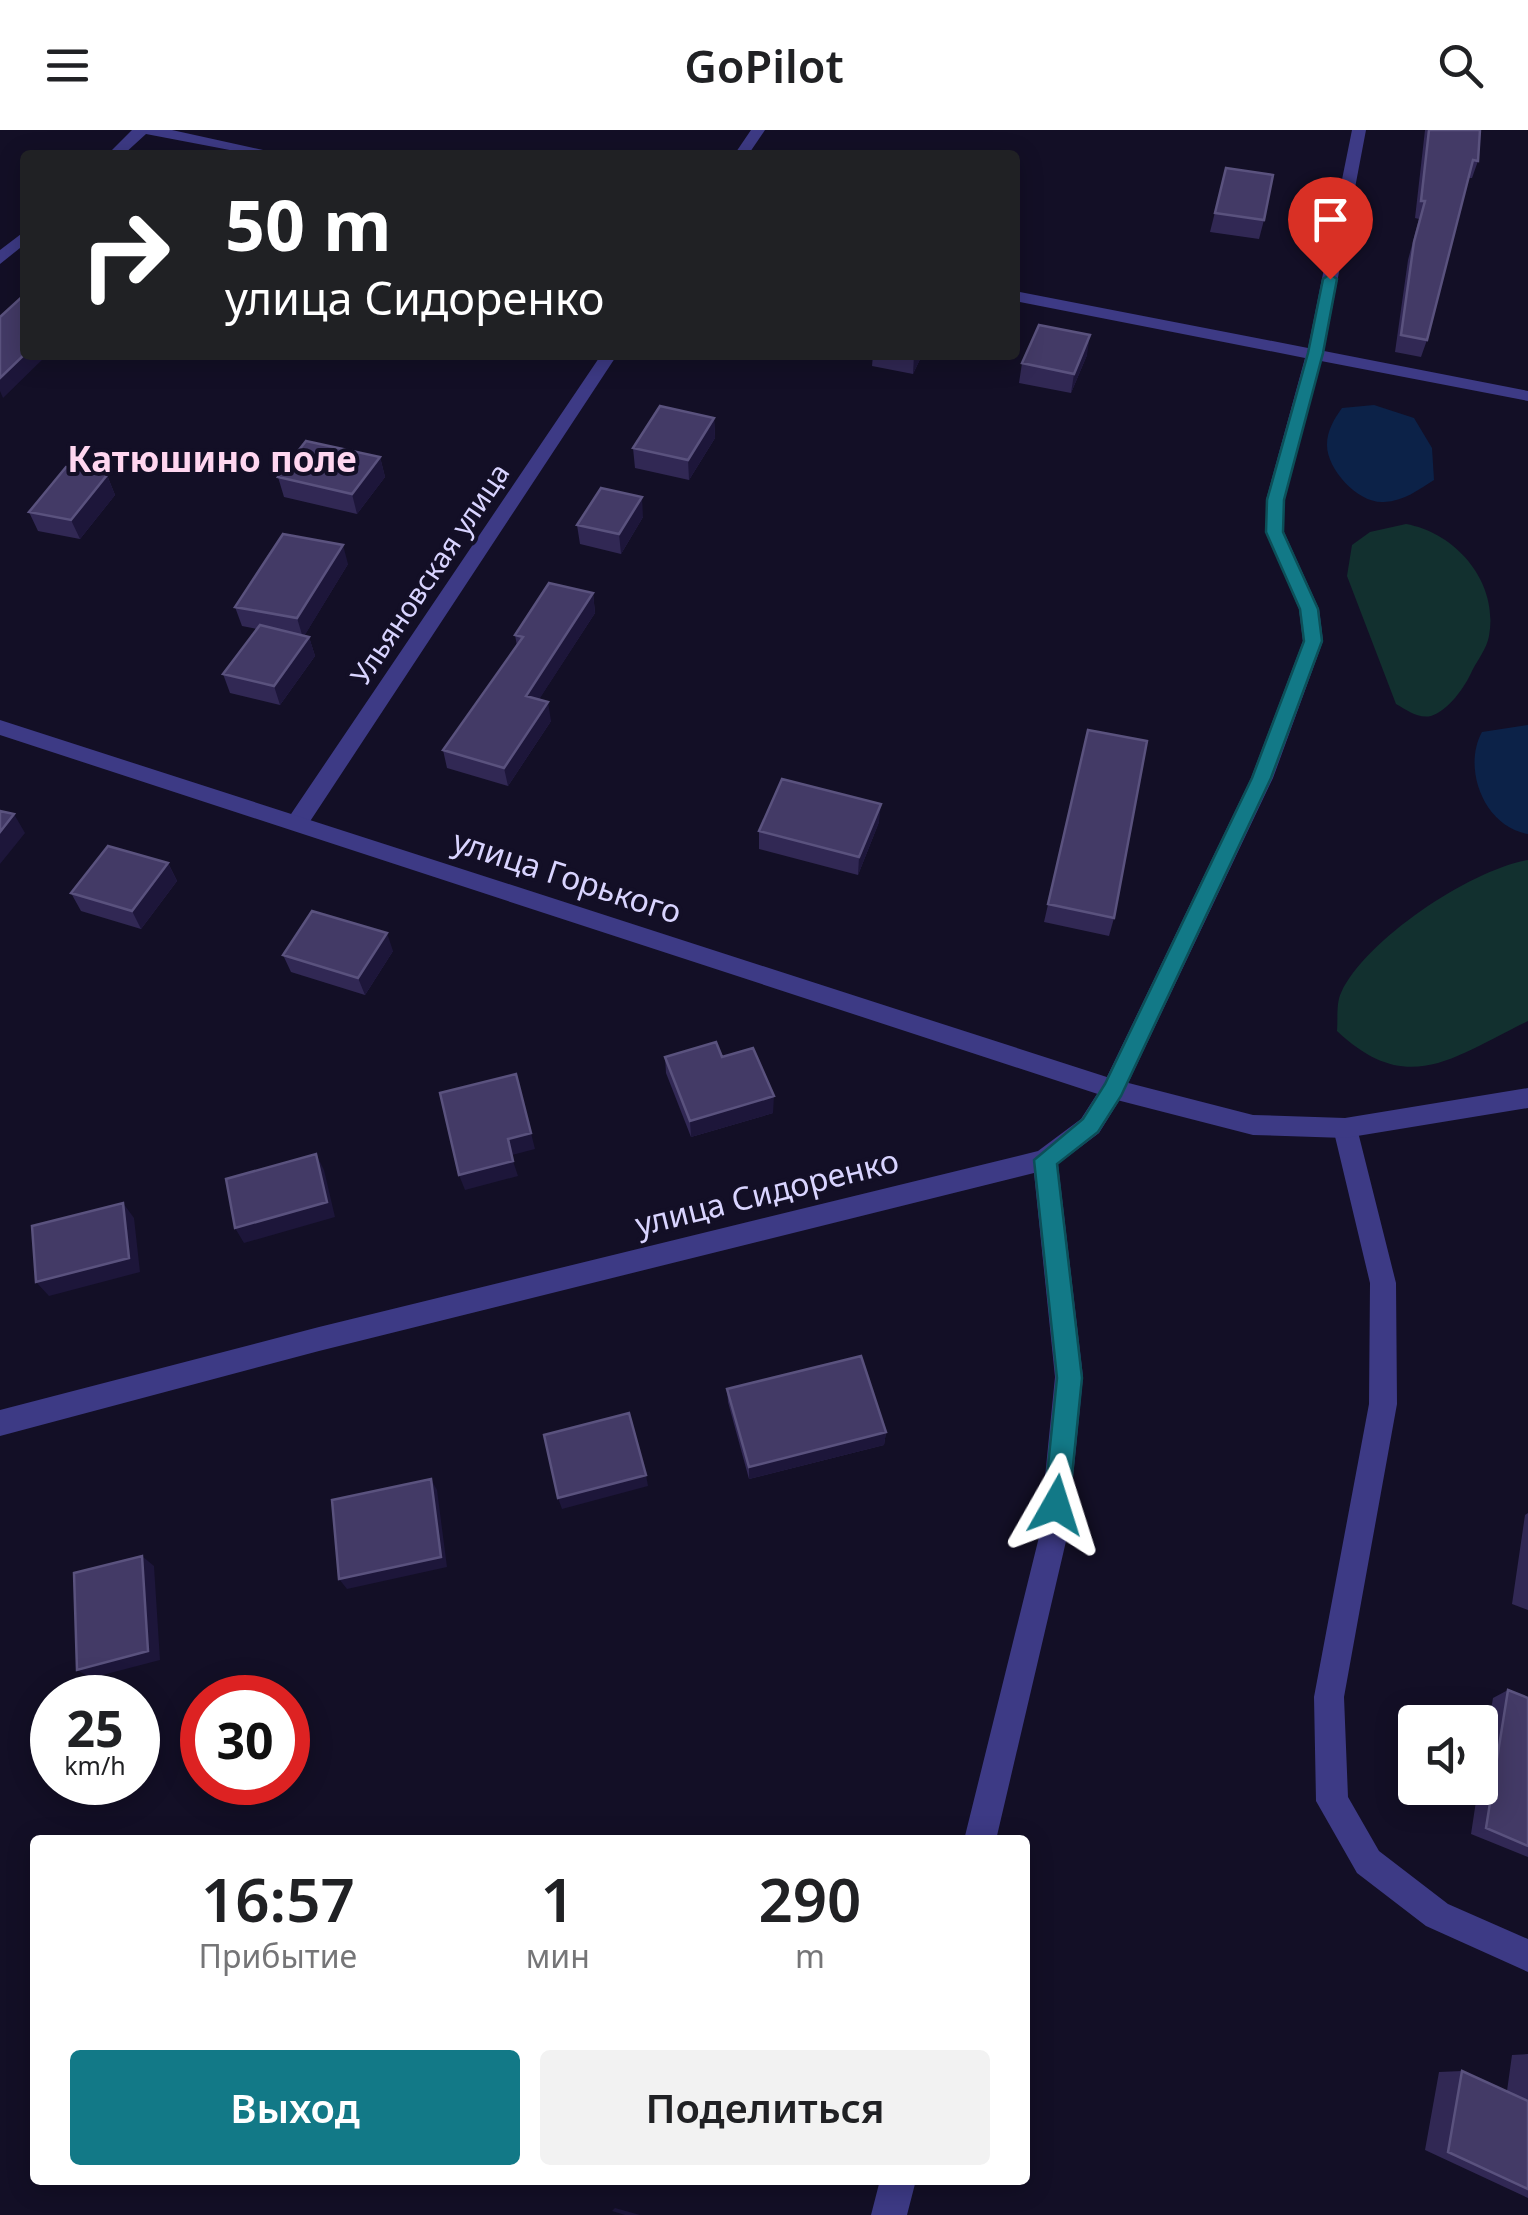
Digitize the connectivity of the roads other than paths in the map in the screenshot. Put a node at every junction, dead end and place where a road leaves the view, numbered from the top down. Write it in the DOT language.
graph roads {
  1 [pos="141,130"];
  2 [pos="149,130"];
  3 [pos="1359,130"];
  4 [pos="119,150"];
  5 [pos="252,150"];
  6 [pos="20,241"];
  7 [pos="0,259"];
  8 [pos="1020,297"];
  9 [pos="1316,353"];
  10 [pos="606,360"];
  11 [pos="1528,396"];
  12 [pos="0,727"];
  13 [pos="297,823"];
  14 [pos="1113,1090"];
  15 [pos="1528,1098"];
  16 [pos="1345,1128"];
  17 [pos="1045,1160"];
  18 [pos="0,1423"];
  19 [pos="981,1835"];
  20 [pos="1528,1956"];
  21 [pos="897,2185"];
  22 [pos="890,2215"];
  1 -- 4 [label="street"];
  2 -- 5 [label="street"];
  3 -- 9 [label="street, улица Сидоренко"];
  6 -- 7 [label="street"];
  8 -- 9 [label="street"];
  9 -- 11 [label="street"];
  9 -- 14 [label="street, улица Сидоренко"];
  10 -- 13 [label="street, Ульяновская улица"];
  12 -- 13 [label="street, улица Горького"];
  13 -- 14 [label="street, улица Горького"];
  14 -- 16 [label="street"];
  14 -- 17 [label="street, улица Сидоренко"];
  15 -- 16 [label="street"];
  16 -- 20 [label="street"];
  17 -- 18 [label="street, улица Сидоренко"];
  17 -- 19 [label="street"];
  21 -- 22 [label="street"];
}
